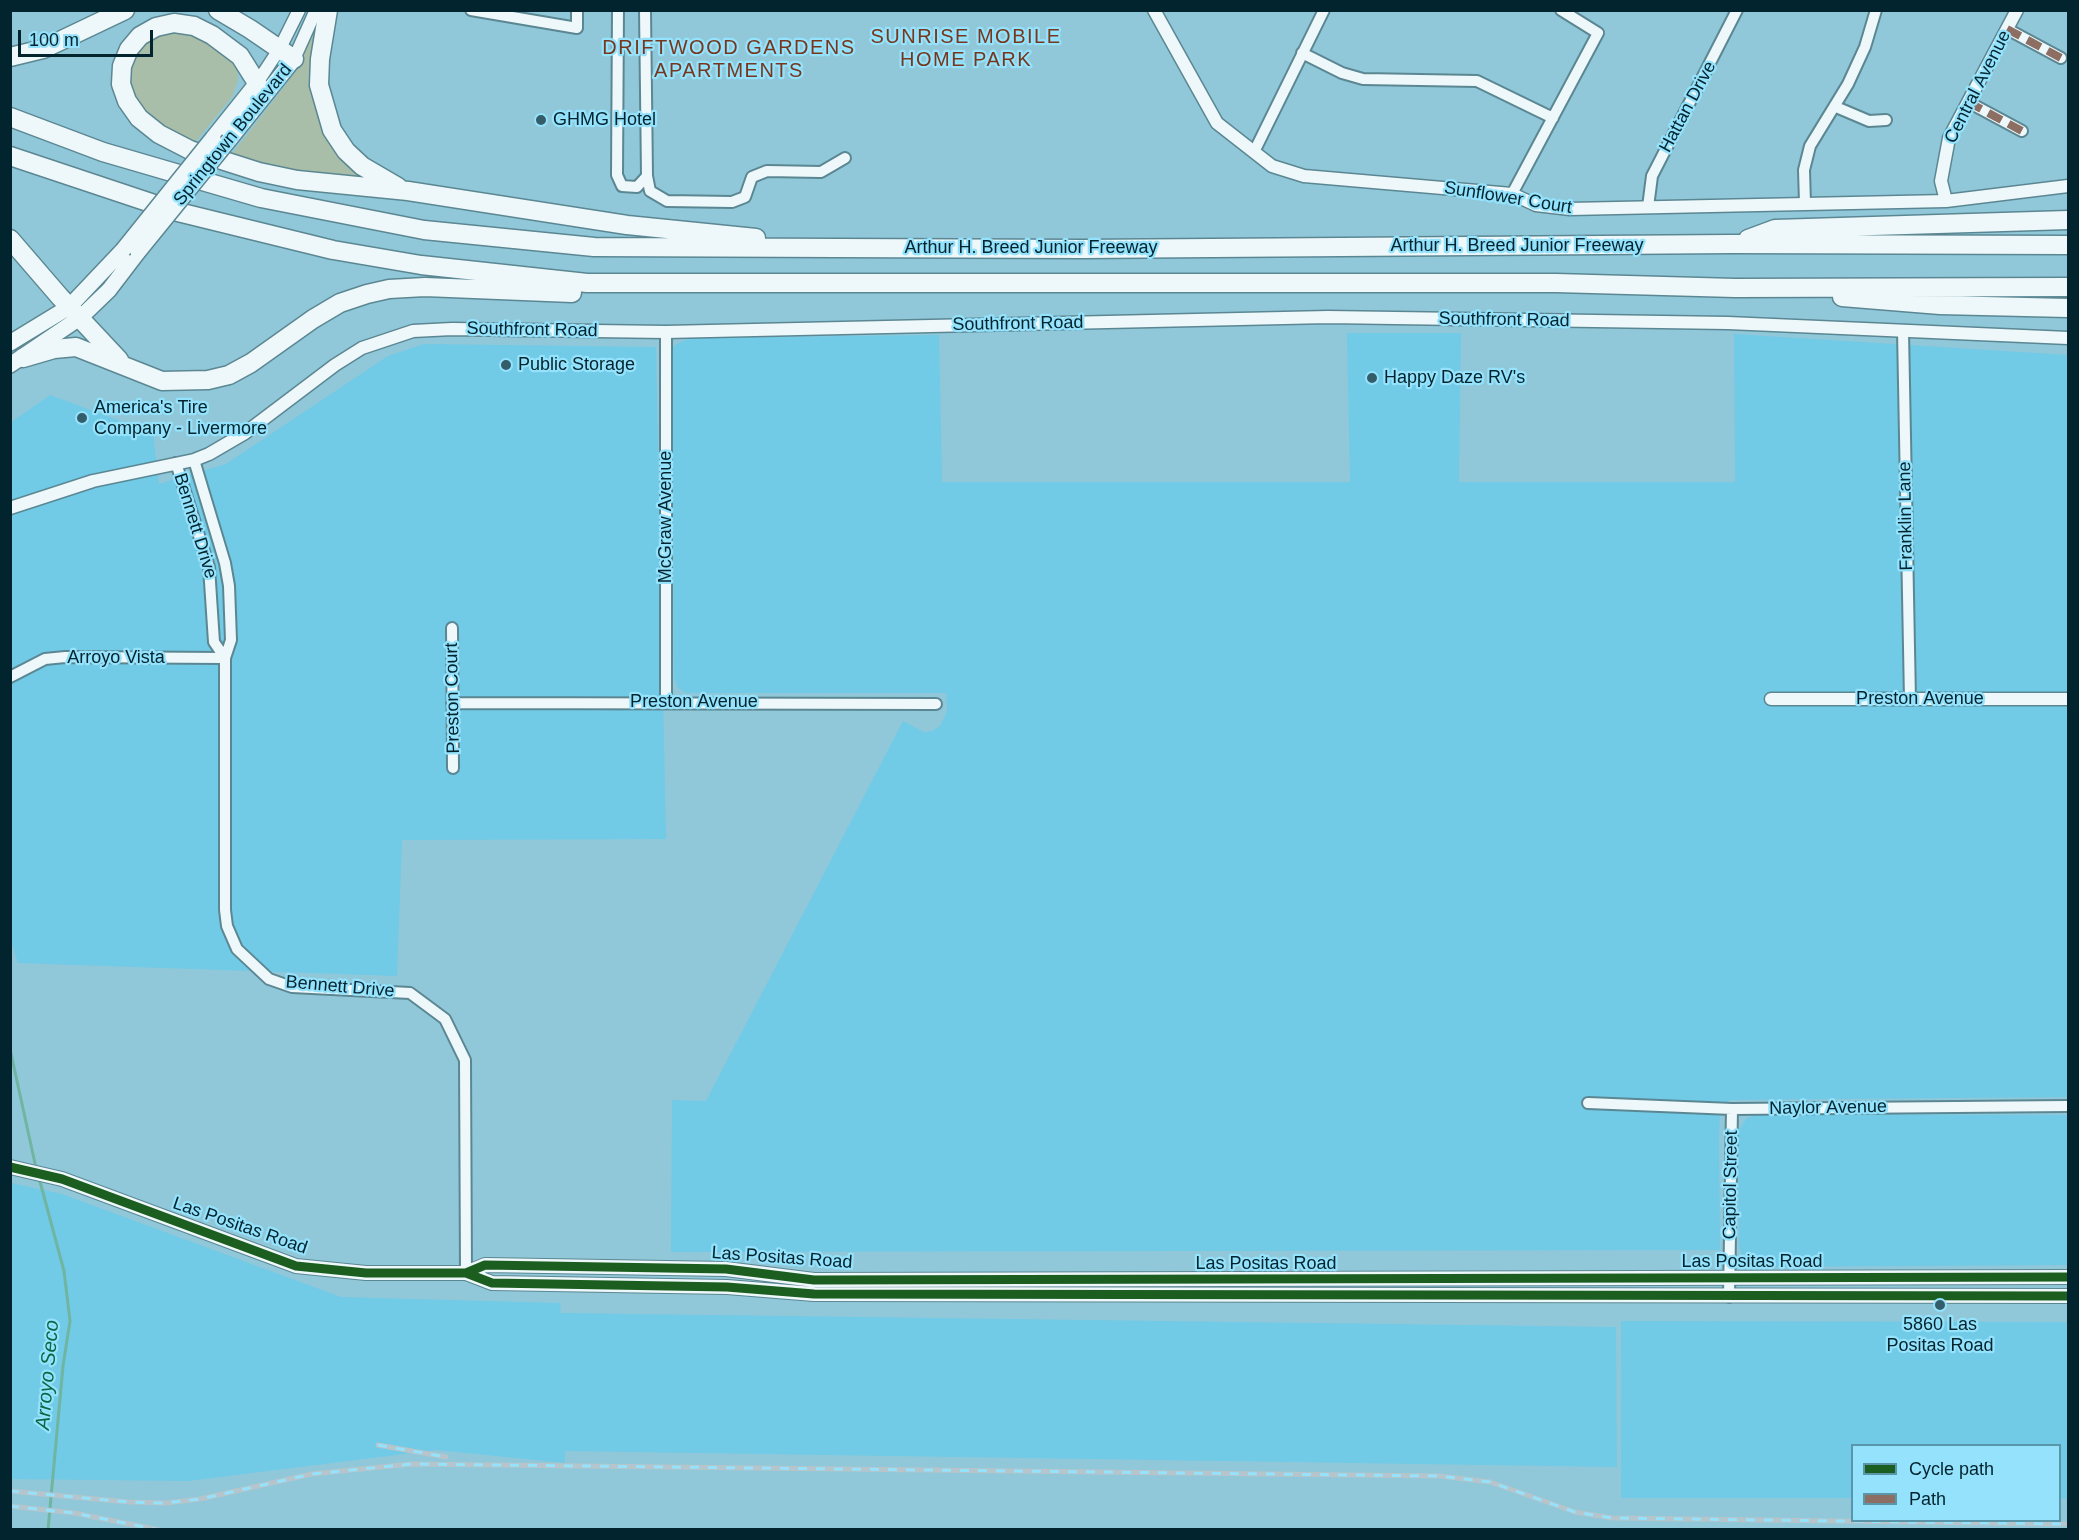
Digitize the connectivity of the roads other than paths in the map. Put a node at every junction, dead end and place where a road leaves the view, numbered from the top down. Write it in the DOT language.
graph roads {
  1 [pos="125,10"];
  2 [pos="218,10"];
  3 [pos="299,10"];
  4 [pos="316,10"];
  5 [pos="328,10"];
  6 [pos="471,10"];
  7 [pos="577,10"];
  8 [pos="618,10"];
  9 [pos="645,10"];
  10 [pos="1154,10"];
  11 [pos="1324,10"];
  12 [pos="1561,10"];
  13 [pos="1737,10"];
  14 [pos="1876,10"];
  15 [pos="2017,10"];
  16 [pos="2007,29"];
  17 [pos="1302,53"];
  18 [pos="287,54"];
  19 [pos="10,57"];
  20 [pos="2061,58"];
  21 [pos="257,83"];
  22 [pos="1968,102"];
  23 [pos="1836,107"];
  24 [pos="10,117"];
  25 [pos="1553,118"];
  26 [pos="1886,120"];
  27 [pos="2022,131"];
  28 [pos="1254,152"];
  29 [pos="10,156"];
  30 [pos="845,158"];
  31 [pos="647,176"];
  32 [pos="2068,186"];
  33 [pos="408,191"];
  34 [pos="1512,194"];
  35 [pos="1946,201"];
  36 [pos="1804,203"];
  37 [pos="1648,207"];
  38 [pos="2068,219"];
  39 [pos="10,238"];
  40 [pos="1732,244"];
  41 [pos="2068,245"];
  42 [pos="851,247"];
  43 [pos="131,251"];
  44 [pos="617,284"];
  45 [pos="1812,287"];
  46 [pos="2068,287"];
  47 [pos="2068,308"];
  48 [pos="75,312"];
  49 [pos="666,332"];
  50 [pos="1903,332"];
  51 [pos="2068,338"];
  52 [pos="10,343"];
  53 [pos="16,361"];
  54 [pos="124,365"];
  55 [pos="194,460"];
  56 [pos="176,463"];
  57 [pos="10,508"];
  58 [pos="452,628"];
  59 [pos="225,658"];
  60 [pos="10,677"];
  61 [pos="1772,699"];
  62 [pos="2068,699"];
  63 [pos="1910,700"];
  64 [pos="666,702"];
  65 [pos="453,703"];
  66 [pos="936,704"];
  67 [pos="453,768"];
  68 [pos="1588,1103"];
  69 [pos="2068,1106"];
  70 [pos="1732,1108"];
  71 [pos="10,1167"];
  72 [pos="466,1273"];
  73 [pos="2068,1277"];
  74 [pos="1898,1278"];
  75 [pos="1730,1279"];
  76 [pos="2068,1296"];
  77 [pos="1729,1297"];
  78 [pos="1839,1297"];
  1 -- 19 [label="highway"];
  2 -- 18 [label="highway"];
  3 -- 18 [label="street, Springtown Boulevard"];
  4 -- 18 [label="street, Springtown Boulevard"];
  5 -- 33 [label="highway"];
  6 -- 7 [label="street"];
  8 -- 31 [label="street"];
  9 -- 31 [label="street"];
  10 -- 28 [label="street, Sunflower Court"];
  11 -- 17 [label="street"];
  12 -- 25 [label="street"];
  13 -- 37 [label="street, Hattan Drive"];
  14 -- 23 [label="street"];
  15 -- 16 [label="street, Central Avenue"];
  16 -- 20 [label="street"];
  16 -- 22 [label="street, Central Avenue"];
  17 -- 25 [label="street"];
  17 -- 28 [label="street"];
  18 -- 21 [label="street, Springtown Boulevard"];
  18 -- 43 [label="main road, Springtown Boulevard, bridge"];
  21 -- 33 [label="highway"];
  21 -- 43 [label="main road, Springtown Boulevard, bridge"];
  22 -- 27 [label="street"];
  22 -- 35 [label="street, Central Avenue"];
  23 -- 26 [label="street"];
  23 -- 36 [label="street"];
  24 -- 42 [label="highway, Arthur H. Breed Junior Freeway"];
  25 -- 34 [label="street"];
  28 -- 34 [label="street, Sunflower Court"];
  29 -- 44 [label="highway, Arthur H. Breed Junior Freeway"];
  30 -- 31 [label="street"];
  32 -- 35 [label="street, Sunflower Court"];
  33 -- 42 [label="highway"];
  34 -- 37 [label="street, Sunflower Court"];
  35 -- 36 [label="street, Sunflower Court"];
  36 -- 37 [label="street, Sunflower Court"];
  38 -- 40 [label="highway"];
  39 -- 48 [label="highway"];
  40 -- 41 [label="highway, Arthur H. Breed Junior Freeway"];
  40 -- 42 [label="highway, Arthur H. Breed Junior Freeway"];
  43 -- 48 [label="main road"];
  44 -- 45 [label="highway, Arthur H. Breed Junior Freeway"];
  44 -- 54 [label="highway"];
  45 -- 46 [label="highway, Arthur H. Breed Junior Freeway"];
  45 -- 47 [label="highway"];
  48 -- 52 [label="main road"];
  48 -- 53 [label="main road"];
  48 -- 54 [label="highway"];
  49 -- 50 [label="street, Southfront Road"];
  49 -- 55 [label="street, Southfront Road"];
  49 -- 64 [label="street, McGraw Avenue"];
  50 -- 51 [label="street, Southfront Road"];
  50 -- 63 [label="street, Franklin Lane"];
  53 -- 54 [label="highway"];
  55 -- 56 [label="street, Southfront Road"];
  55 -- 59 [label="street, Bennett Drive"];
  56 -- 57 [label="street, Southfront Road"];
  56 -- 59 [label="street, Bennett Drive"];
  58 -- 65 [label="street, Preston Court"];
  59 -- 60 [label="street, Arroyo Vista"];
  59 -- 72 [label="street, Bennett Drive"];
  61 -- 63 [label="street, Preston Avenue"];
  62 -- 63 [label="street, Preston Avenue"];
  64 -- 65 [label="street, Preston Avenue"];
  64 -- 66 [label="street, Preston Avenue"];
  65 -- 67 [label="street, Preston Court"];
  68 -- 70 [label="street, Naylor Avenue"];
  69 -- 70 [label="street, Naylor Avenue"];
  70 -- 75 [label="street, Capitol Street"];
  71 -- 72 [label="main road, Las Positas Road"];
  72 -- 75 [label="main road, Las Positas Road"];
  72 -- 77 [label="main road, Las Positas Road"];
  73 -- 74 [label="main road, Las Positas Road"];
  74 -- 75 [label="main road, Las Positas Road"];
  74 -- 78 [label="main road"];
  75 -- 77 [label="street, Capitol Street"];
  76 -- 78 [label="main road, Las Positas Road"];
  77 -- 78 [label="main road, Las Positas Road"];
}
